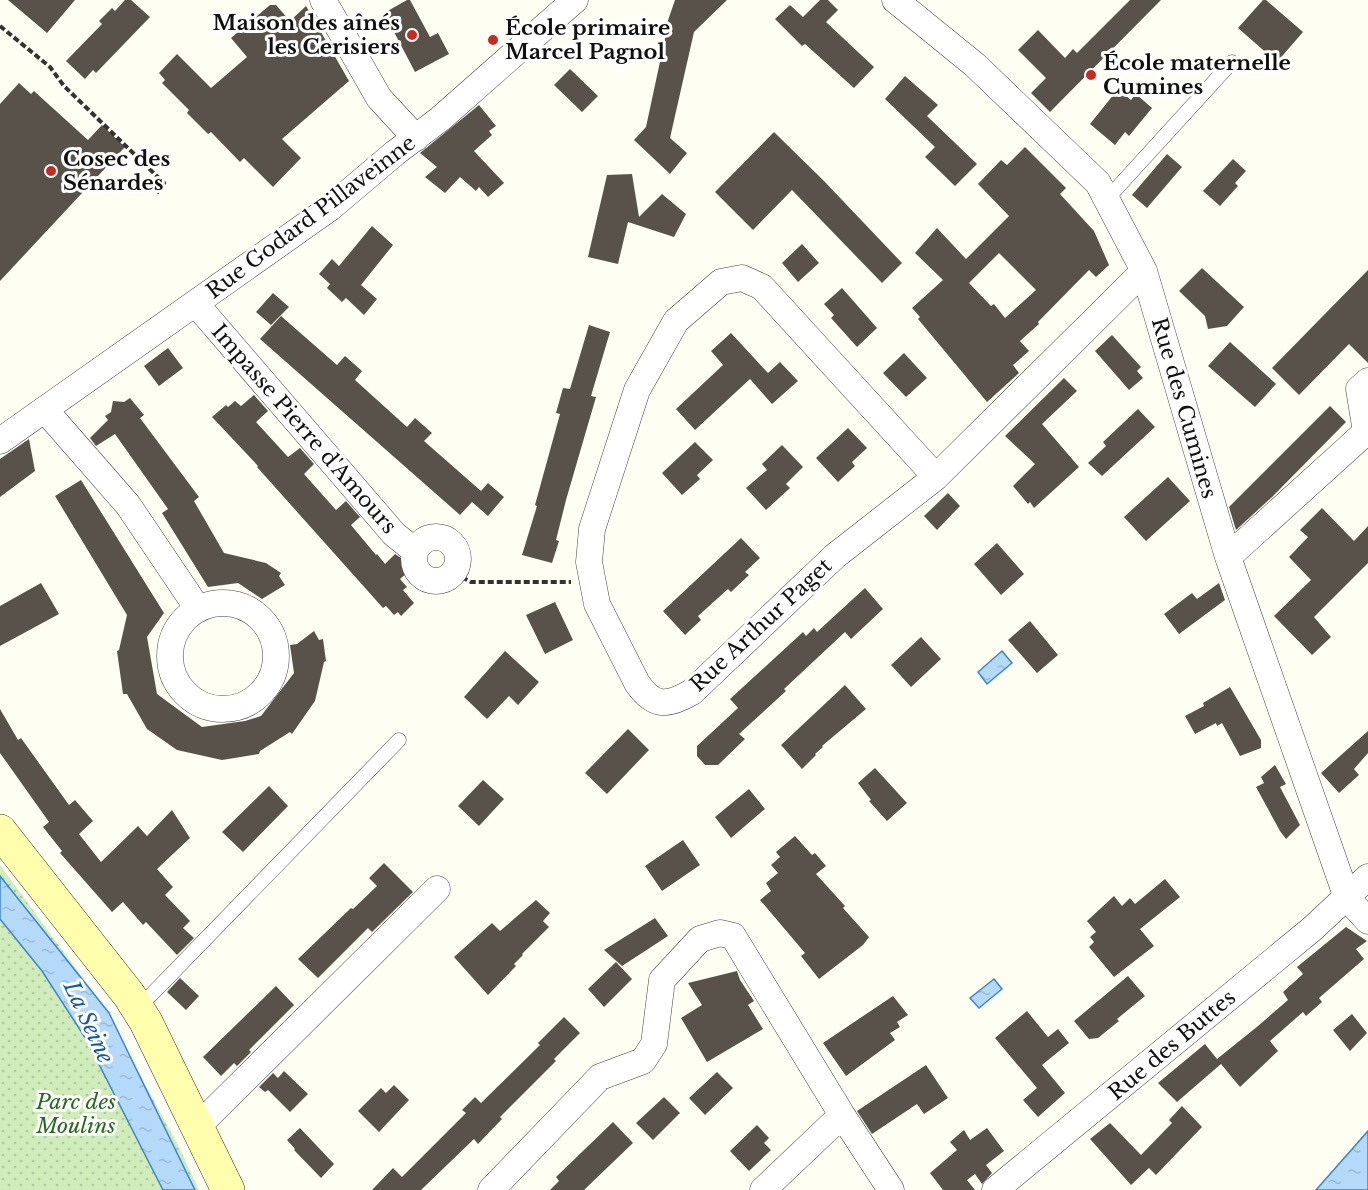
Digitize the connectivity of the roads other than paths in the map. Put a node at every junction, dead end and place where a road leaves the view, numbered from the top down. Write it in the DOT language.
graph roads {
  1 [pos="323,0"];
  2 [pos="575,0"];
  3 [pos="895,0"];
  4 [pos="1232,62"];
  5 [pos="416,138"];
  6 [pos="1107,199"];
  7 [pos="1144,271"];
  8 [pos="196,304"];
  9 [pos="1368,381"];
  10 [pos="45,410"];
  11 [pos="1367,431"];
  12 [pos="2,438"];
  13 [pos="936,477"];
  14 [pos="415,551"];
  15 [pos="1228,557"];
  16 [pos="198,609"];
  17 [pos="399,740"];
  18 [pos="0,831"];
  19 [pos="1368,877"];
  20 [pos="437,889"];
  21 [pos="1347,898"];
  22 [pos="1368,921"];
  23 [pos="137,1007"];
  24 [pos="842,1115"];
  25 [pos="197,1127"];
  26 [pos="228,1190"];
  27 [pos="490,1190"];
  28 [pos="763,1190"];
  29 [pos="891,1190"];
  30 [pos="995,1190"];
  1 -- 5 [label="street"];
  2 -- 5 [label="street, Rue Godard Pillaveinne"];
  3 -- 6 [label="street, Rue des Cumines"];
  4 -- 6 [label="lane"];
  5 -- 8 [label="street, Rue Godard Pillaveinne"];
  6 -- 7 [label="street, Rue des Cumines"];
  7 -- 13 [label="street, Rue Arthur Paget"];
  7 -- 15 [label="street, Rue des Cumines"];
  8 -- 10 [label="street, Rue Godard Pillaveinne"];
  8 -- 14 [label="street, Impasse Pierre d'Amours"];
  9 -- 11 [label="street"];
  10 -- 12 [label="street, Rue Godard Pillaveinne"];
  10 -- 16 [label="street"];
  11 -- 15 [label="street"];
  13 -- 13 [label="street, Rue Arthur Paget"];
  14 -- 14 [label="street, Impasse Pierre d'Amours"];
  15 -- 21 [label="street, Rue des Cumines"];
  16 -- 16 [label="street"];
  17 -- 23 [label="lane"];
  18 -- 23 [label="street"];
  19 -- 21 [label="street, Rue des Buttes"];
  20 -- 25 [label="street"];
  21 -- 22 [label="street"];
  21 -- 30 [label="street, Rue des Buttes"];
  23 -- 25 [label="street"];
  24 -- 27 [label="street"];
  24 -- 28 [label="street"];
  24 -- 29 [label="street"];
  25 -- 26 [label="street"];
}
